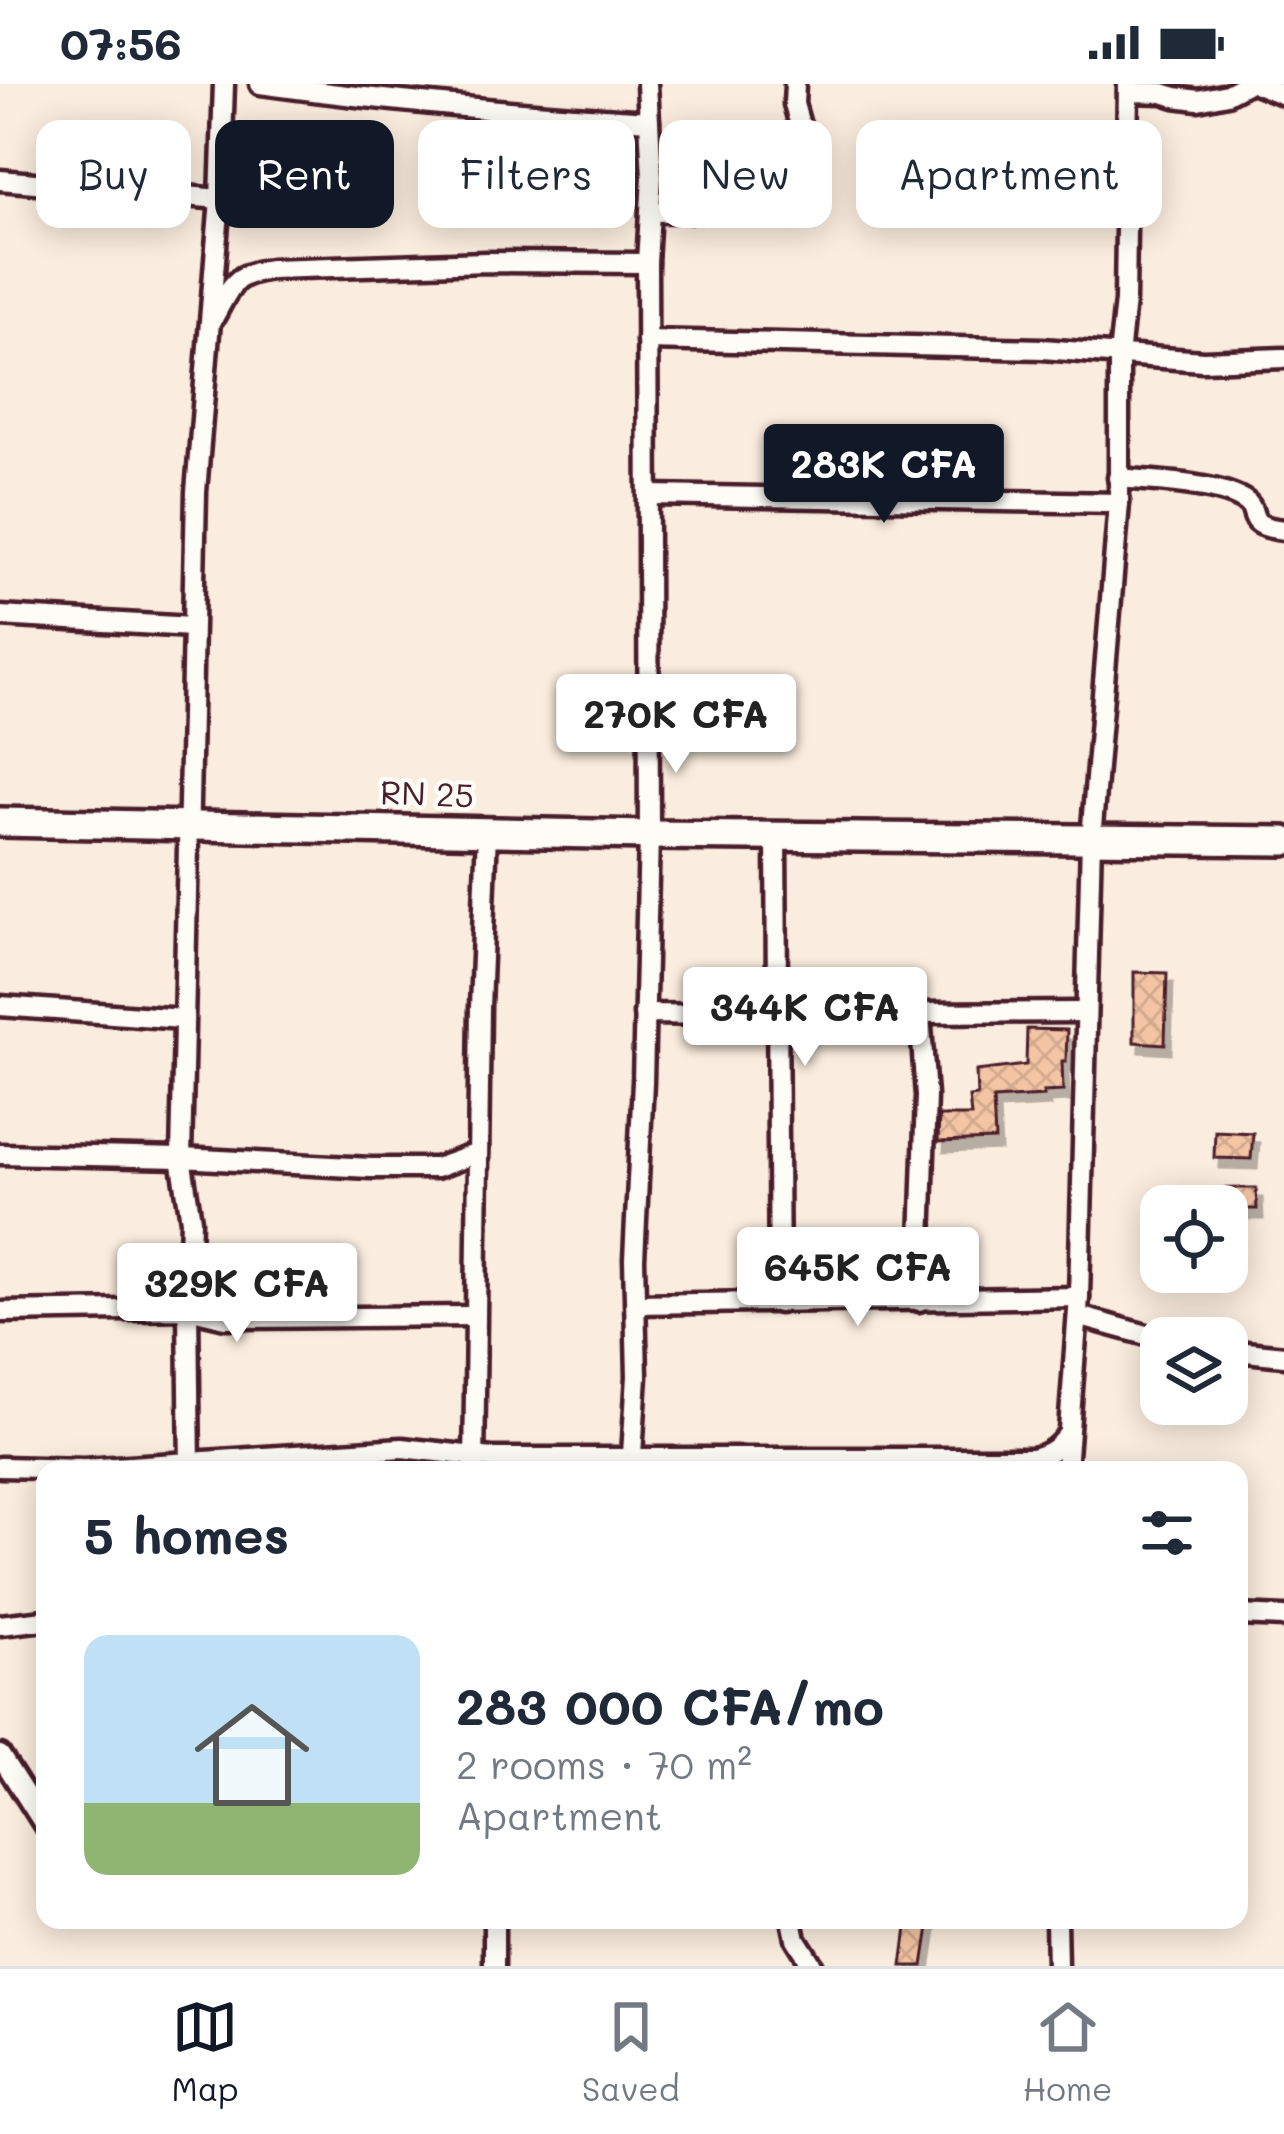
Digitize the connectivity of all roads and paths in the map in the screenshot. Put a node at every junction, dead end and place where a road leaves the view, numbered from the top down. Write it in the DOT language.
graph roads {
  1 [pos="224,84"];
  2 [pos="260,84"];
  3 [pos="647,84"];
  4 [pos="794,84"];
  5 [pos="1246,84"];
  6 [pos="1257,84"];
  7 [pos="1128,88"];
  8 [pos="1284,95"];
  9 [pos="223,120"];
  10 [pos="649,121"];
  11 [pos="0,180"];
  12 [pos="215,199"];
  13 [pos="650,212"];
  14 [pos="217,228"];
  15 [pos="647,263"];
  16 [pos="208,326"];
  17 [pos="647,340"];
  18 [pos="1120,356"];
  19 [pos="1284,358"];
  20 [pos="1118,478"];
  21 [pos="650,495"];
  22 [pos="1119,503"];
  23 [pos="1284,530"];
  24 [pos="0,616"];
  25 [pos="192,627"];
  26 [pos="0,822"];
  27 [pos="189,826"];
  28 [pos="487,832"];
  29 [pos="649,836"];
  30 [pos="776,836"];
  31 [pos="1091,838"];
  32 [pos="1284,841"];
  33 [pos="0,1006"];
  34 [pos="1085,1012"];
  35 [pos="920,1013"];
  36 [pos="644,1014"];
  37 [pos="777,1016"];
  38 [pos="183,1018"];
  39 [pos="0,1154"];
  40 [pos="478,1154"];
  41 [pos="181,1157"];
  42 [pos="919,1301"];
  43 [pos="779,1303"];
  44 [pos="636,1304"];
  45 [pos="1079,1306"];
  46 [pos="188,1309"];
  47 [pos="0,1312"];
  48 [pos="474,1316"];
  49 [pos="1140,1331"];
  50 [pos="1248,1352"];
  51 [pos="1284,1356"];
  52 [pos="1068,1434"];
  53 [pos="190,1461"];
  54 [pos="249,1461"];
  55 [pos="464,1461"];
  56 [pos="473,1461"];
  57 [pos="631,1461"];
  58 [pos="832,1461"];
  59 [pos="1066,1461"];
  60 [pos="0,1467"];
  61 [pos="36,1468"];
  62 [pos="1248,1615"];
  63 [pos="1284,1617"];
  64 [pos="36,1621"];
  65 [pos="0,1625"];
  66 [pos="0,1755"];
  67 [pos="36,1812"];
  68 [pos="494,1929"];
  69 [pos="794,1929"];
  70 [pos="1056,1929"];
  71 [pos="494,1966"];
  72 [pos="813,1966"];
  73 [pos="1057,1966"];
  1 -- 9 [label="street"];
  2 -- 10 [label="street"];
  3 -- 10 [label="street"];
  4 -- 13 [label="street"];
  5 -- 7 [label="street"];
  6 -- 8 [label="street"];
  7 -- 18 [label="street"];
  10 -- 13 [label="street"];
  11 -- 12 [label="street"];
  13 -- 15 [label="street"];
  14 -- 16 [label="street"];
  15 -- 16 [label="street"];
  15 -- 17 [label="street"];
  16 -- 25 [label="street"];
  17 -- 18 [label="street"];
  17 -- 21 [label="street"];
  18 -- 19 [label="street"];
  18 -- 20 [label="street"];
  20 -- 22 [label="street"];
  20 -- 23 [label="street"];
  21 -- 22 [label="street"];
  21 -- 29 [label="street"];
  22 -- 31 [label="street"];
  24 -- 25 [label="street"];
  25 -- 27 [label="street"];
  26 -- 27 [label="main road, RN 25 / RN 25"];
  27 -- 28 [label="main road, RN 25 / RN 25"];
  27 -- 38 [label="street"];
  28 -- 29 [label="main road, RN 25 / RN 25"];
  28 -- 40 [label="street"];
  29 -- 30 [label="main road, RN 25 / RN 25"];
  29 -- 36 [label="street"];
  30 -- 31 [label="main road, RN 25 / RN 25"];
  30 -- 37 [label="street"];
  31 -- 32 [label="main road, RN 25 / RN 25"];
  31 -- 34 [label="street"];
  33 -- 38 [label="street"];
  34 -- 35 [label="street"];
  34 -- 45 [label="street"];
  35 -- 37 [label="street"];
  35 -- 42 [label="street"];
  36 -- 37 [label="street"];
  36 -- 44 [label="street"];
  37 -- 43 [label="street"];
  38 -- 41 [label="street"];
  39 -- 41 [label="street"];
  40 -- 41 [label="street"];
  40 -- 48 [label="street"];
  41 -- 46 [label="street"];
  42 -- 43 [label="street"];
  42 -- 45 [label="street"];
  43 -- 44 [label="street"];
  44 -- 57 [label="street"];
  45 -- 49 [label="street"];
  45 -- 52 [label="street"];
  46 -- 47 [label="street"];
  46 -- 48 [label="street"];
  46 -- 53 [label="street"];
  48 -- 56 [label="street"];
  50 -- 51 [label="street"];
  52 -- 58 [label="street"];
  52 -- 59 [label="street"];
  54 -- 55 [label="street"];
  60 -- 61 [label="street"];
  62 -- 63 [label="street"];
  64 -- 65 [label="street"];
  66 -- 67 [label="street"];
  68 -- 71 [label="street"];
  69 -- 72 [label="street"];
  70 -- 73 [label="street"];
}
